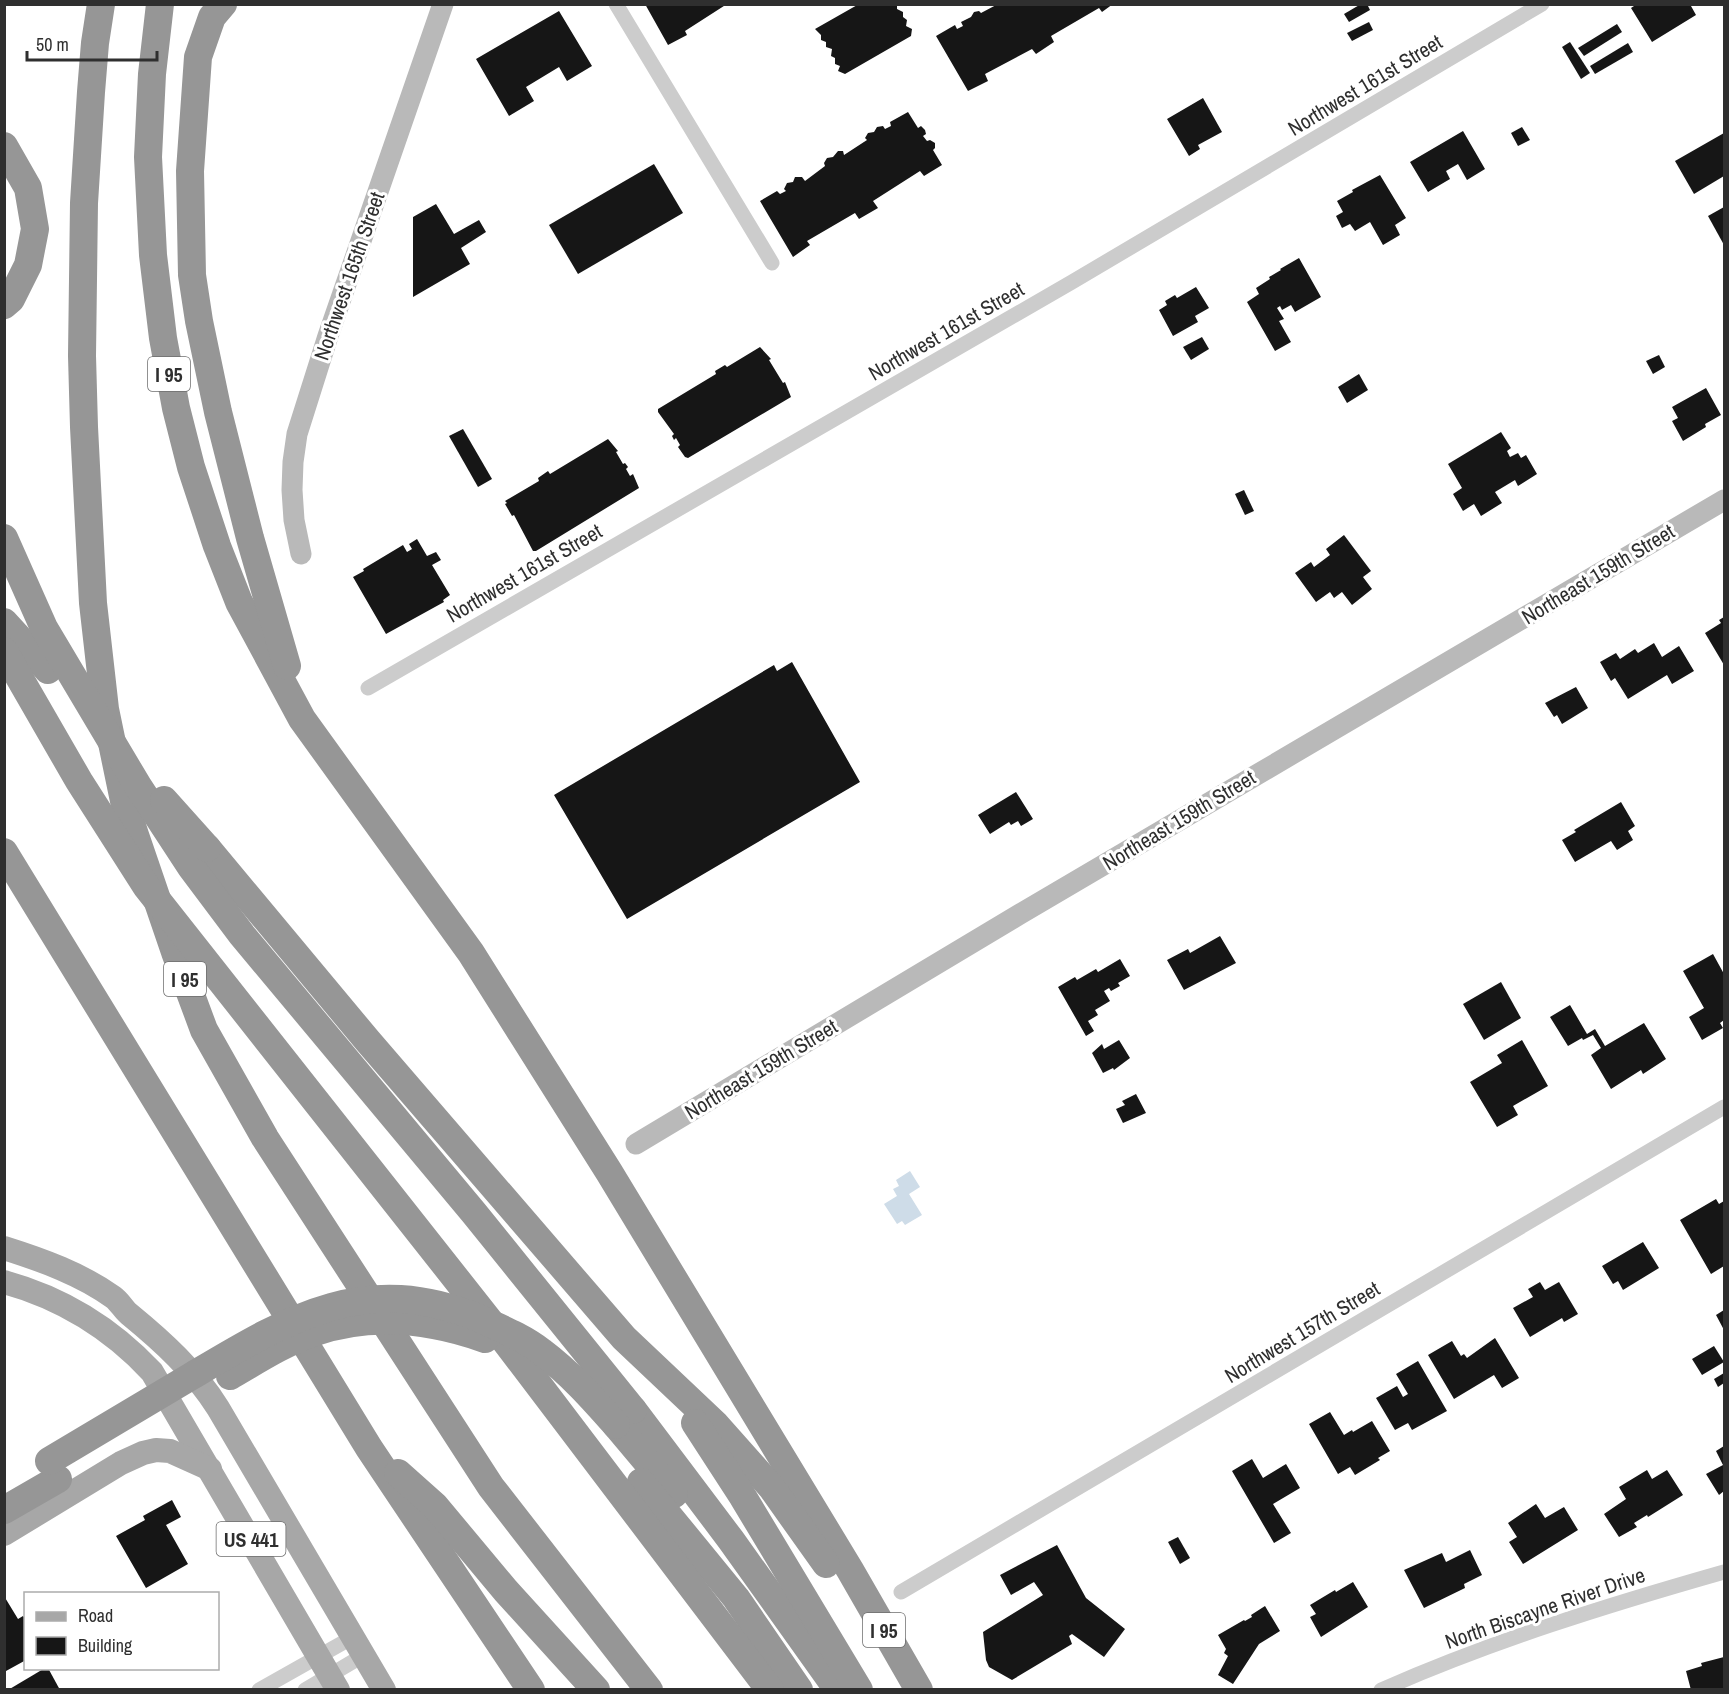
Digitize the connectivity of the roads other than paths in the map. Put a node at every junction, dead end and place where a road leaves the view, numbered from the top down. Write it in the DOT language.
graph roads {
  1 [pos="101,4"];
  2 [pos="160,4"];
  3 [pos="223,4"];
  4 [pos="443,4"];
  5 [pos="616,4"];
  6 [pos="1542,4"];
  7 [pos="4,146"];
  8 [pos="772,263"];
  9 [pos="4,305"];
  10 [pos="1725,500"];
  11 [pos="4,538"];
  12 [pos="301,554"];
  13 [pos="4,622"];
  14 [pos="4,651"];
  15 [pos="368,688"];
  16 [pos="302,720"];
  17 [pos="4,852"];
  18 [pos="1725,1107"];
  19 [pos="636,1144"];
  20 [pos="4,1248"];
  21 [pos="4,1282"];
  22 [pos="58,1303"];
  23 [pos="162,1343"];
  24 [pos="670,1383"];
  25 [pos="617,1423"];
  26 [pos="369,1448"];
  27 [pos="54,1470"];
  28 [pos="210,1470"];
  29 [pos="4,1488"];
  30 [pos="4,1510"];
  31 [pos="4,1534"];
  32 [pos="1725,1572"];
  33 [pos="901,1592"];
  34 [pos="358,1646"];
  35 [pos="329,1674"];
  36 [pos="833,1681"];
  37 [pos="259,1689"];
  38 [pos="305,1689"];
  39 [pos="384,1689"];
  40 [pos="531,1689"];
  41 [pos="596,1689"];
  42 [pos="649,1689"];
  43 [pos="770,1689"];
  44 [pos="799,1689"];
  45 [pos="859,1689"];
  46 [pos="907,1689"];
  47 [pos="919,1689"];
  48 [pos="1382,1689"];
  1 -- 42 [label="highway, I 95"];
  2 -- 16 [label="highway, I 95"];
  3 -- 16 [label="highway"];
  4 -- 12 [label="street, Northwest 165th Street"];
  5 -- 8 [label="street"];
  6 -- 15 [label="street, Northwest 161st Street"];
  7 -- 9 [label="highway"];
  10 -- 19 [label="street, Northeast 159th Street"];
  11 -- 25 [label="highway, bridge"];
  13 -- 24 [label="highway, bridge"];
  14 -- 43 [label="highway, bridge"];
  16 -- 47 [label="highway, I 95"];
  17 -- 26 [label="highway"];
  18 -- 33 [label="street, Northwest 157th Street"];
  20 -- 23 [label="main road, US 441"];
  21 -- 22 [label="main road, US 441"];
  22 -- 23 [label="main road"];
  22 -- 28 [label="main road, US 441"];
  23 -- 34 [label="main road, US 441"];
  24 -- 45 [label="highway"];
  24 -- 46 [label="highway"];
  25 -- 27 [label="highway, bridge"];
  25 -- 36 [label="highway"];
  25 -- 44 [label="highway"];
  26 -- 40 [label="highway"];
  26 -- 41 [label="highway"];
  27 -- 29 [label="highway"];
  27 -- 30 [label="highway"];
  28 -- 31 [label="main road"];
  28 -- 35 [label="main road, US 441"];
  32 -- 48 [label="street, North Biscayne River Drive"];
  34 -- 35 [label="street"];
  34 -- 35 [label="street"];
  34 -- 39 [label="main road, US 441"];
  35 -- 37 [label="street"];
  35 -- 38 [label="street"];
}
